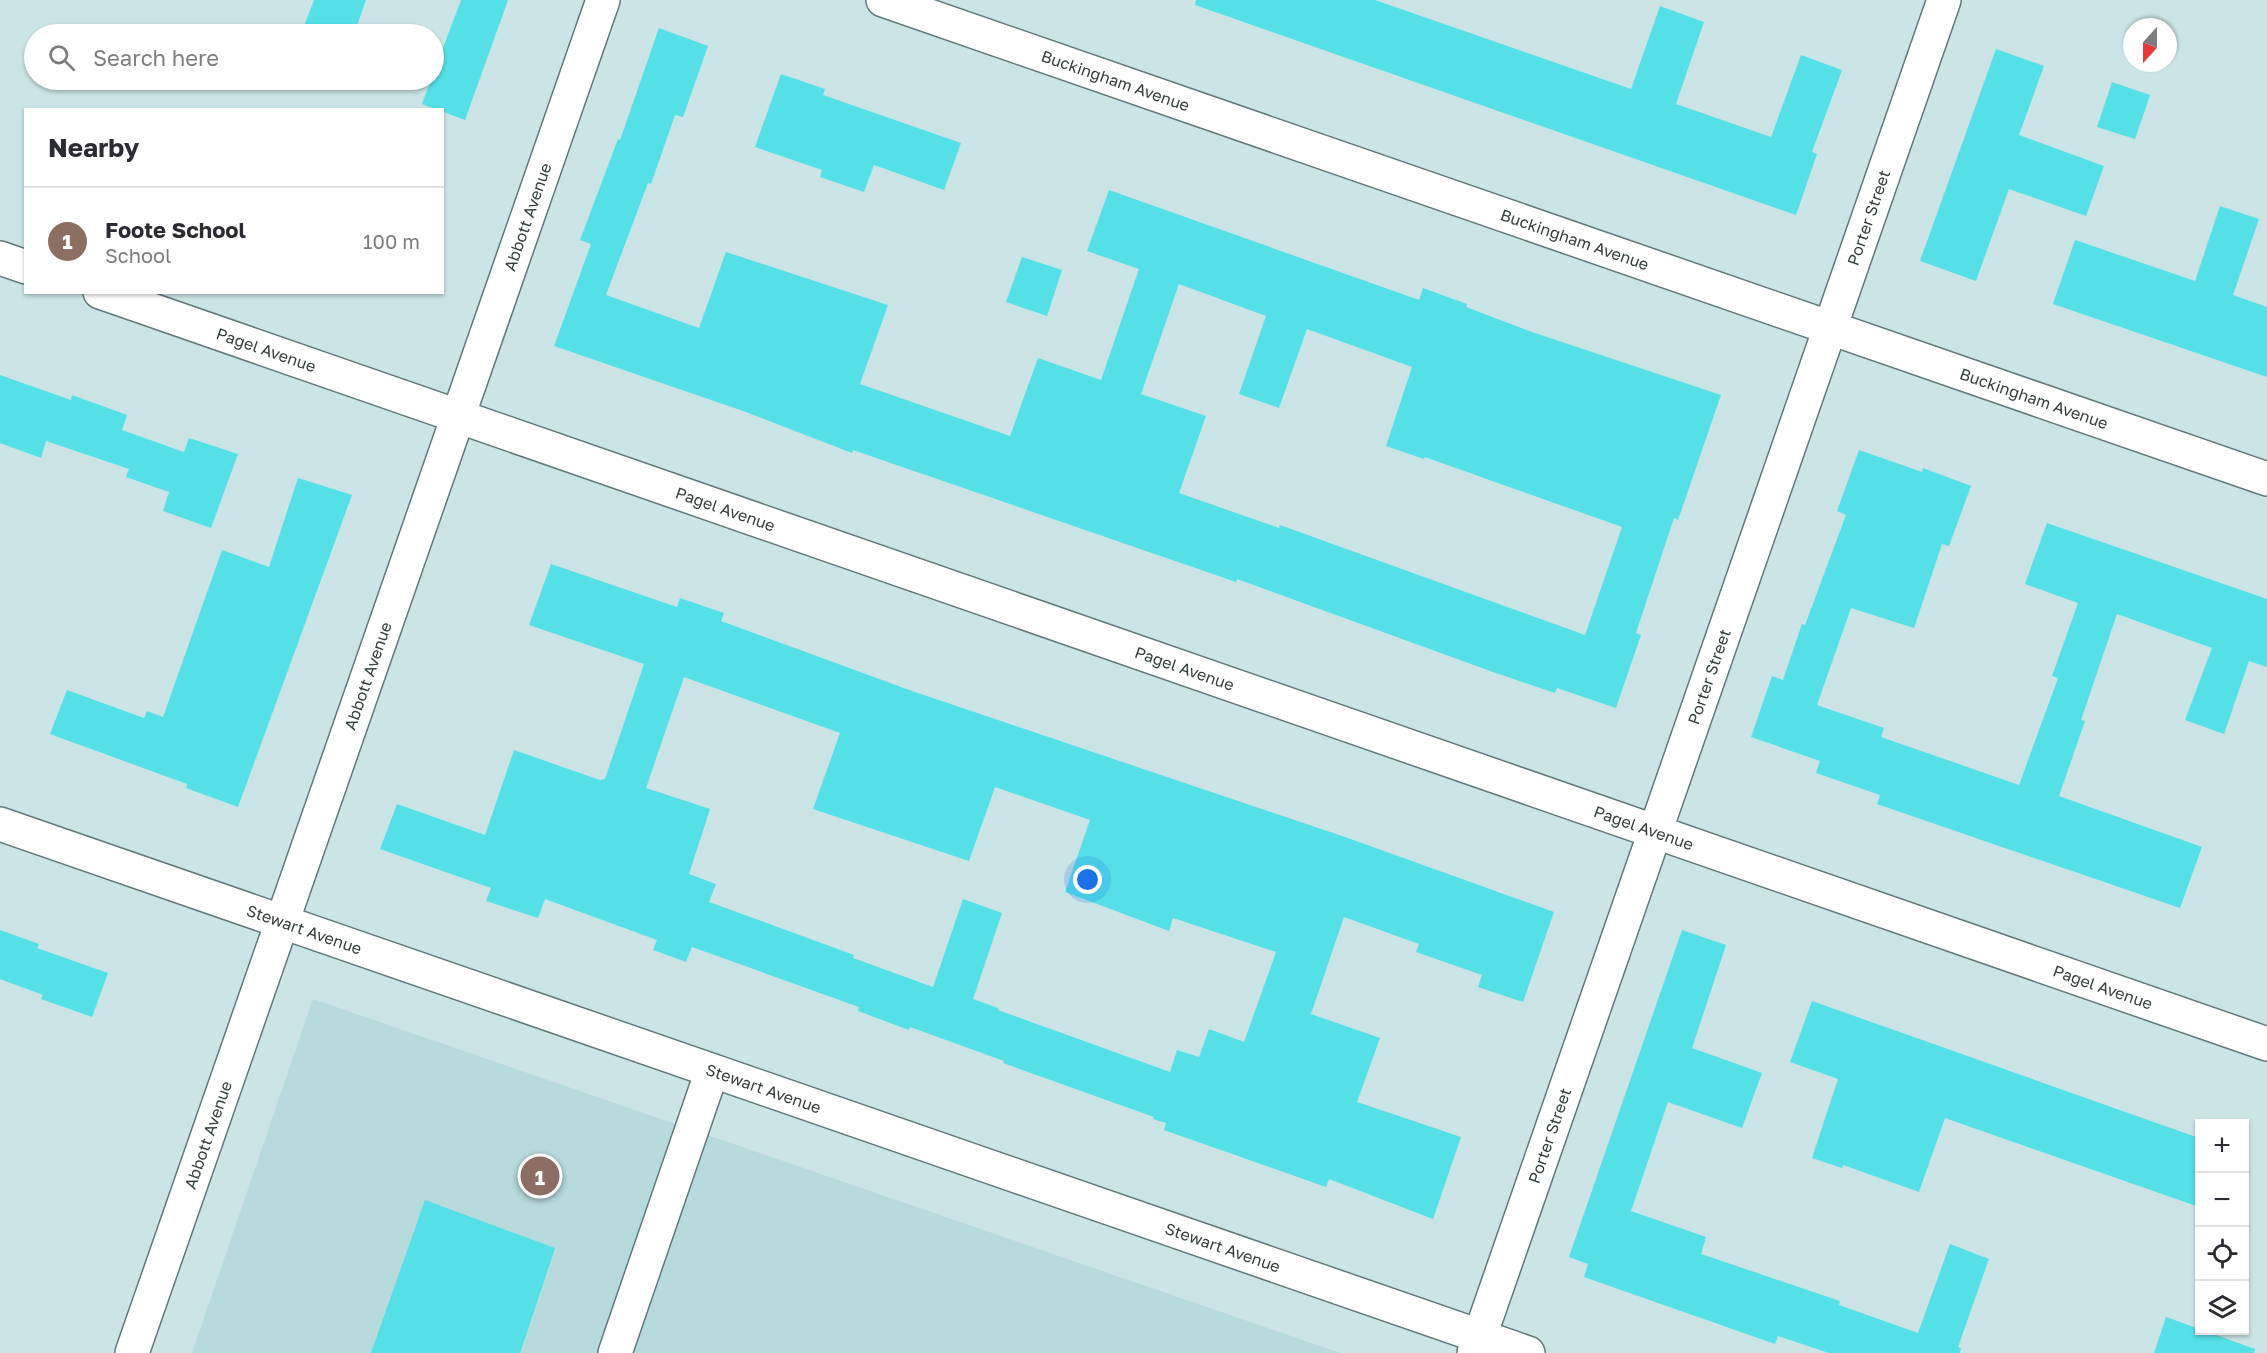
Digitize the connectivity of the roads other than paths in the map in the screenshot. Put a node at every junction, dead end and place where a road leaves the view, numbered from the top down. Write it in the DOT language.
graph roads {
  1 [pos="603,0"];
  2 [pos="883,0"];
  3 [pos="1944,0"];
  4 [pos="0,258"];
  5 [pos="24,266"];
  6 [pos="106,294"];
  7 [pos="1829,327"];
  8 [pos="457,417"];
  9 [pos="2267,478"];
  10 [pos="0,824"];
  11 [pos="1653,832"];
  12 [pos="281,922"];
  13 [pos="2267,1044"];
  14 [pos="712,1071"];
  15 [pos="1477,1345"];
  16 [pos="132,1353"];
  17 [pos="615,1353"];
  18 [pos="1528,1353"];
  1 -- 8 [label="street, Abbott Avenue"];
  2 -- 7 [label="street, Buckingham Avenue"];
  3 -- 7 [label="street, Porter Street"];
  4 -- 5 [label="street"];
  6 -- 8 [label="street, Pagel Avenue"];
  7 -- 9 [label="street, Buckingham Avenue"];
  7 -- 11 [label="street, Porter Street"];
  8 -- 11 [label="street, Pagel Avenue"];
  8 -- 12 [label="street, Abbott Avenue"];
  10 -- 12 [label="street, Stewart Avenue"];
  11 -- 13 [label="street, Pagel Avenue"];
  11 -- 15 [label="street, Porter Street"];
  12 -- 14 [label="street, Stewart Avenue"];
  12 -- 16 [label="street, Abbott Avenue"];
  14 -- 15 [label="street, Stewart Avenue"];
  14 -- 17 [label="street"];
  15 -- 18 [label="street, Stewart Avenue"];
}
